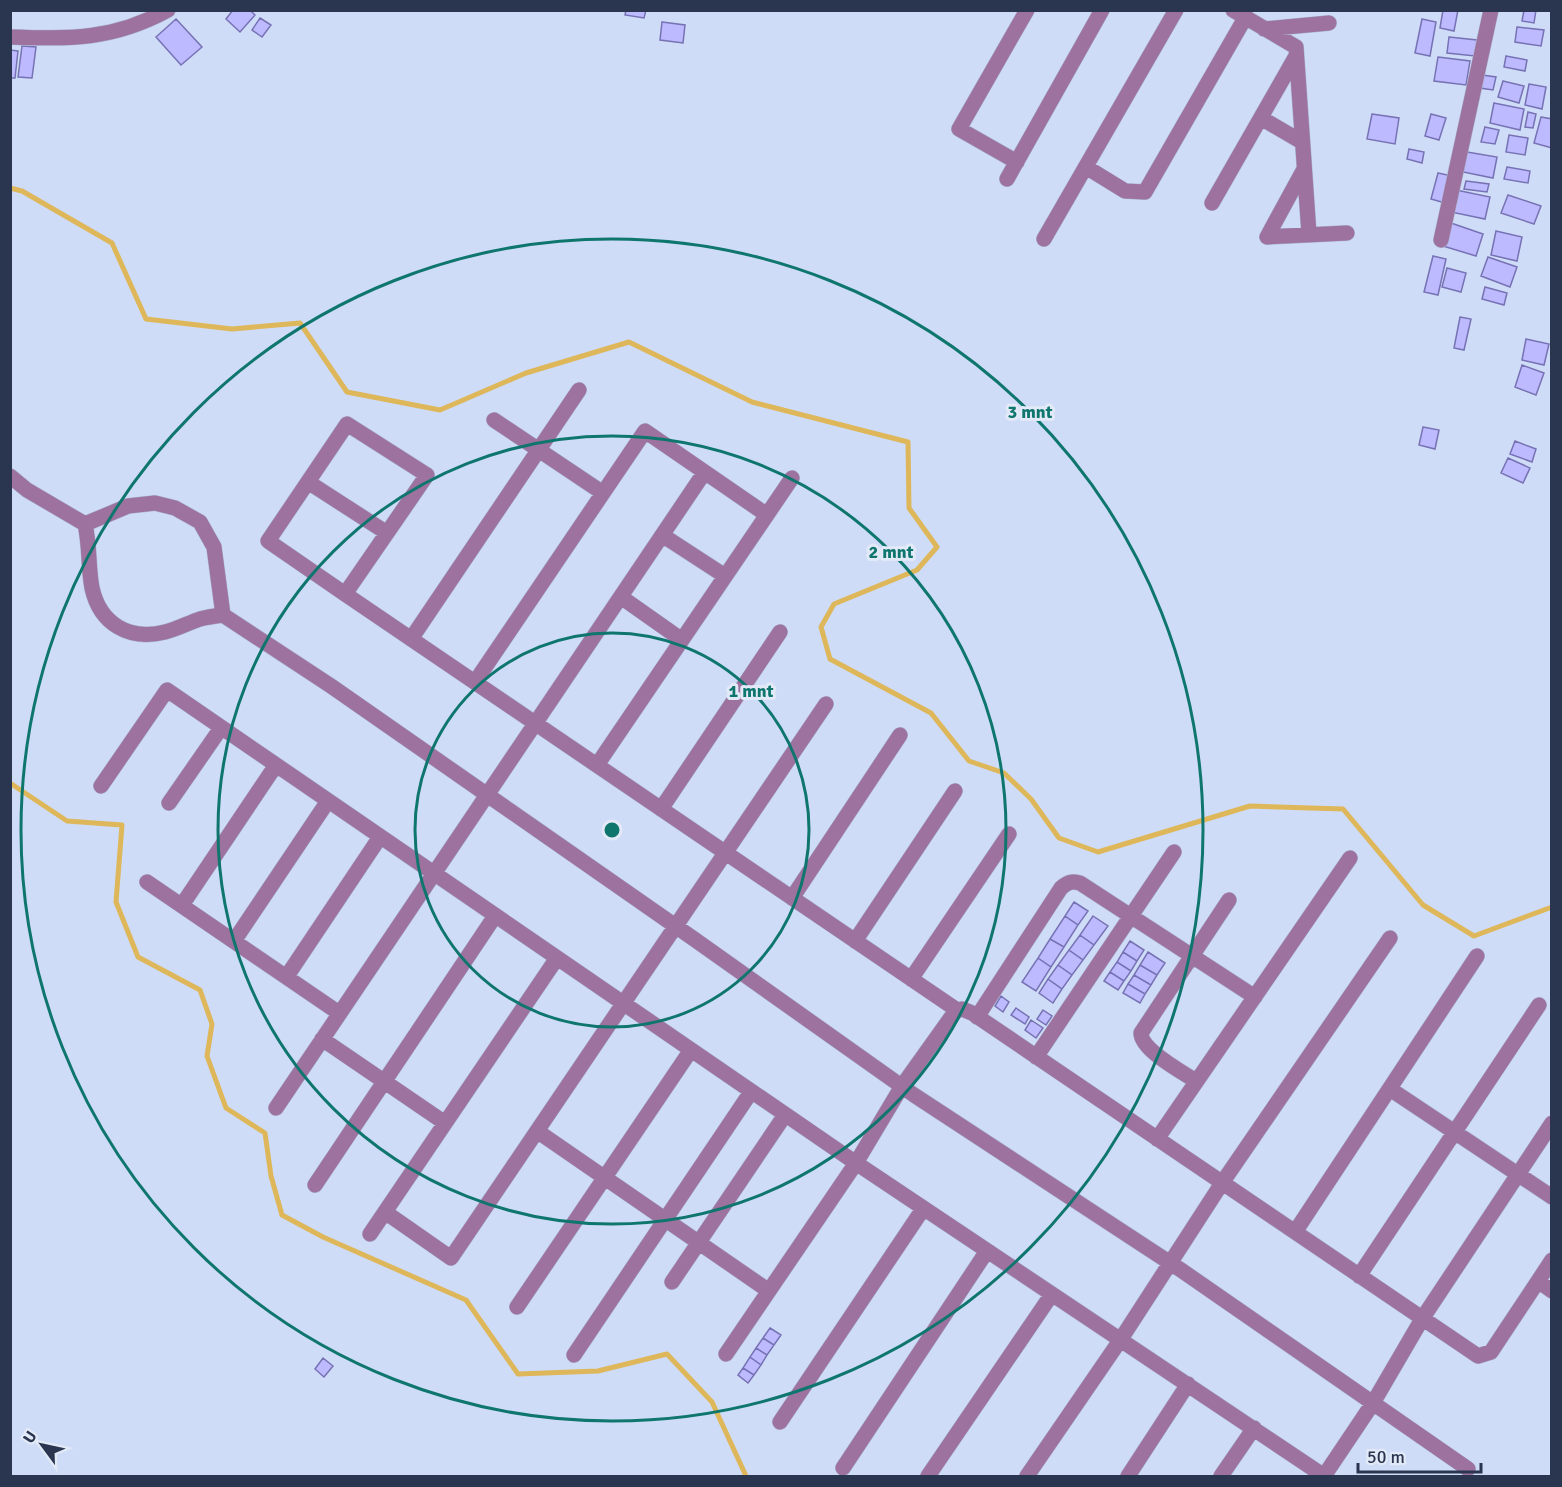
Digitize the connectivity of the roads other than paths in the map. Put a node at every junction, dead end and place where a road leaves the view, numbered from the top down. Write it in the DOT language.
graph roads {
  1 [pos="168,10"];
  2 [pos="1027,10"];
  3 [pos="1102,10"];
  4 [pos="1176,10"];
  5 [pos="1491,10"];
  6 [pos="1241,13"];
  7 [pos="1329,23"];
  8 [pos="1264,29"];
  9 [pos="10,37"];
  10 [pos="1296,56"];
  11 [pos="1261,118"];
  12 [pos="1302,142"];
  13 [pos="1017,162"];
  14 [pos="1086,167"];
  15 [pos="1304,169"];
  16 [pos="1007,179"];
  17 [pos="1212,203"];
  18 [pos="1347,233"];
  19 [pos="1309,234"];
  20 [pos="1044,239"];
  21 [pos="1441,240"];
  22 [pos="579,390"];
  23 [pos="494,420"];
  24 [pos="538,450"];
  25 [pos="704,473"];
  26 [pos="10,476"];
  27 [pos="792,478"];
  28 [pos="308,482"];
  29 [pos="603,493"];
  30 [pos="767,515"];
  31 [pos="85,524"];
  32 [pos="387,533"];
  33 [pos="662,535"];
  34 [pos="725,576"];
  35 [pos="345,594"];
  36 [pos="621,597"];
  37 [pos="223,615"];
  38 [pos="780,632"];
  39 [pos="411,639"];
  40 [pos="682,640"];
  41 [pos="475,682"];
  42 [pos="826,704"];
  43 [pos="536,723"];
  44 [pos="221,728"];
  45 [pos="900,735"];
  46 [pos="276,765"];
  47 [pos="597,765"];
  48 [pos="101,786"];
  49 [pos="955,791"];
  50 [pos="487,795"];
  51 [pos="328,801"];
  52 [pos="169,803"];
  53 [pos="662,809"];
  54 [pos="1009,834"];
  55 [pos="380,837"];
  56 [pos="1174,852"];
  57 [pos="725,853"];
  58 [pos="1350,858"];
  59 [pos="433,873"];
  60 [pos="147,882"];
  61 [pos="792,898"];
  62 [pos="1229,900"];
  63 [pos="182,905"];
  64 [pos="495,916"];
  65 [pos="1131,916"];
  66 [pos="675,926"];
  67 [pos="1390,938"];
  68 [pos="234,941"];
  69 [pos="855,941"];
  70 [pos="1191,956"];
  71 [pos="1477,956"];
  72 [pos="556,958"];
  73 [pos="287,976"];
  74 [pos="911,979"];
  75 [pos="1254,997"];
  76 [pos="623,1003"];
  77 [pos="1539,1005"];
  78 [pos="957,1010"];
  79 [pos="339,1013"];
  80 [pos="977,1017"];
  81 [pos="322,1039"];
  82 [pos="691,1050"];
  83 [pos="1036,1057"];
  84 [pos="385,1081"];
  85 [pos="1196,1082"];
  86 [pos="902,1086"];
  87 [pos="1390,1089"];
  88 [pos="751,1092"];
  89 [pos="276,1108"];
  90 [pos="784,1115"];
  91 [pos="445,1123"];
  92 [pos="1551,1123"];
  93 [pos="537,1131"];
  94 [pos="1455,1131"];
  95 [pos="1157,1139"];
  96 [pos="855,1163"];
  97 [pos="1518,1173"];
  98 [pos="604,1178"];
  99 [pos="1222,1183"];
  100 [pos="315,1185"];
  101 [pos="1551,1197"];
  102 [pos="923,1209"];
  103 [pos="385,1212"];
  104 [pos="665,1219"];
  105 [pos="1295,1232"];
  106 [pos="370,1234"];
  107 [pos="700,1243"];
  108 [pos="987,1251"];
  109 [pos="1551,1260"];
  110 [pos="1171,1263"];
  111 [pos="1359,1276"];
  112 [pos="1538,1281"];
  113 [pos="672,1282"];
  114 [pos="769,1291"];
  115 [pos="1551,1292"];
  116 [pos="1052,1294"];
  117 [pos="517,1307"];
  118 [pos="1422,1318"];
  119 [pos="1121,1339"];
  120 [pos="726,1354"];
  121 [pos="574,1355"];
  122 [pos="1188,1384"];
  123 [pos="1373,1403"];
  124 [pos="780,1422"];
  125 [pos="1254,1428"];
  126 [pos="843,1468"];
  127 [pos="1468,1469"];
  128 [pos="1319,1475"];
  129 [pos="928,1476"];
  130 [pos="1027,1476"];
  131 [pos="1128,1476"];
  132 [pos="1221,1476"];
  1 -- 9 [label="street"];
  2 -- 13 [label="street"];
  3 -- 13 [label="street"];
  4 -- 14 [label="street"];
  5 -- 21 [label="street"];
  6 -- 8 [label="street"];
  6 -- 14 [label="street"];
  7 -- 8 [label="street"];
  8 -- 10 [label="street"];
  10 -- 11 [label="street"];
  10 -- 12 [label="street"];
  11 -- 12 [label="street"];
  11 -- 17 [label="street"];
  12 -- 15 [label="street"];
  13 -- 16 [label="street"];
  14 -- 20 [label="street"];
  15 -- 19 [label="street"];
  15 -- 19 [label="street"];
  18 -- 19 [label="street"];
  22 -- 24 [label="street"];
  23 -- 24 [label="street"];
  24 -- 29 [label="street"];
  24 -- 39 [label="street"];
  25 -- 29 [label="street"];
  25 -- 30 [label="street"];
  25 -- 33 [label="street"];
  26 -- 31 [label="street"];
  27 -- 30 [label="street"];
  28 -- 32 [label="street"];
  28 -- 32 [label="street"];
  28 -- 35 [label="street"];
  29 -- 41 [label="street"];
  30 -- 34 [label="street"];
  31 -- 37 [label="street"];
  31 -- 37 [label="street"];
  32 -- 35 [label="street"];
  33 -- 34 [label="street"];
  33 -- 36 [label="street"];
  34 -- 40 [label="street"];
  35 -- 39 [label="street"];
  36 -- 40 [label="street"];
  36 -- 43 [label="street"];
  37 -- 50 [label="street"];
  38 -- 53 [label="street"];
  39 -- 41 [label="street"];
  40 -- 47 [label="street"];
  41 -- 43 [label="street"];
  42 -- 57 [label="street"];
  43 -- 47 [label="street"];
  43 -- 50 [label="street"];
  44 -- 46 [label="street"];
  44 -- 48 [label="street"];
  44 -- 52 [label="street"];
  45 -- 61 [label="street"];
  46 -- 51 [label="street"];
  46 -- 63 [label="street"];
  47 -- 53 [label="street"];
  49 -- 69 [label="street"];
  50 -- 59 [label="street"];
  50 -- 66 [label="street"];
  51 -- 55 [label="street"];
  51 -- 68 [label="street"];
  53 -- 57 [label="street"];
  54 -- 74 [label="street"];
  55 -- 59 [label="street"];
  55 -- 73 [label="street"];
  56 -- 65 [label="street"];
  57 -- 61 [label="street"];
  57 -- 66 [label="street"];
  58 -- 75 [label="street"];
  59 -- 64 [label="street"];
  59 -- 79 [label="street"];
  60 -- 63 [label="street"];
  61 -- 69 [label="street"];
  62 -- 70 [label="street"];
  63 -- 68 [label="street"];
  64 -- 72 [label="street"];
  64 -- 84 [label="street"];
  65 -- 70 [label="street"];
  65 -- 80 [label="street"];
  65 -- 83 [label="street"];
  66 -- 76 [label="street"];
  66 -- 86 [label="street"];
  67 -- 99 [label="street"];
  68 -- 73 [label="street"];
  69 -- 74 [label="street"];
  70 -- 75 [label="street"];
  70 -- 85 [label="street"];
  71 -- 87 [label="street"];
  72 -- 76 [label="street"];
  72 -- 91 [label="street"];
  73 -- 79 [label="street"];
  74 -- 78 [label="street"];
  75 -- 85 [label="street"];
  76 -- 82 [label="street"];
  76 -- 93 [label="street"];
  77 -- 94 [label="street"];
  78 -- 80 [label="street"];
  78 -- 86 [label="street"];
  79 -- 81 [label="street"];
  80 -- 83 [label="street"];
  81 -- 84 [label="street"];
  81 -- 89 [label="street"];
  82 -- 88 [label="street"];
  82 -- 98 [label="street"];
  83 -- 95 [label="street"];
  84 -- 91 [label="street"];
  84 -- 100 [label="street"];
  85 -- 95 [label="street"];
  86 -- 96 [label="street"];
  86 -- 110 [label="street"];
  87 -- 94 [label="street"];
  87 -- 105 [label="street"];
  88 -- 90 [label="street"];
  88 -- 104 [label="street"];
  90 -- 96 [label="street"];
  90 -- 107 [label="street"];
  91 -- 103 [label="street"];
  92 -- 97 [label="street"];
  93 -- 98 [label="street"];
  93 -- 103 [label="street"];
  94 -- 97 [label="street"];
  94 -- 111 [label="street"];
  95 -- 99 [label="street"];
  96 -- 102 [label="street"];
  96 -- 114 [label="street"];
  97 -- 101 [label="street"];
  97 -- 118 [label="street"];
  98 -- 104 [label="street"];
  98 -- 117 [label="street"];
  99 -- 105 [label="street"];
  99 -- 110 [label="street"];
  102 -- 108 [label="street"];
  102 -- 124 [label="street"];
  103 -- 106 [label="street"];
  104 -- 107 [label="street"];
  104 -- 121 [label="street"];
  105 -- 111 [label="street"];
  107 -- 113 [label="street"];
  107 -- 114 [label="street"];
  108 -- 116 [label="street"];
  108 -- 126 [label="street"];
  109 -- 112 [label="street"];
  110 -- 119 [label="street"];
  110 -- 123 [label="street"];
  111 -- 118 [label="street"];
  112 -- 115 [label="street"];
  112 -- 118 [label="street"];
  114 -- 120 [label="street"];
  116 -- 119 [label="street"];
  116 -- 129 [label="street"];
  118 -- 123 [label="street"];
  119 -- 122 [label="street"];
  119 -- 130 [label="street"];
  122 -- 125 [label="street"];
  122 -- 131 [label="street"];
  123 -- 127 [label="street"];
  123 -- 128 [label="street"];
  125 -- 128 [label="street"];
  125 -- 132 [label="street"];
}
